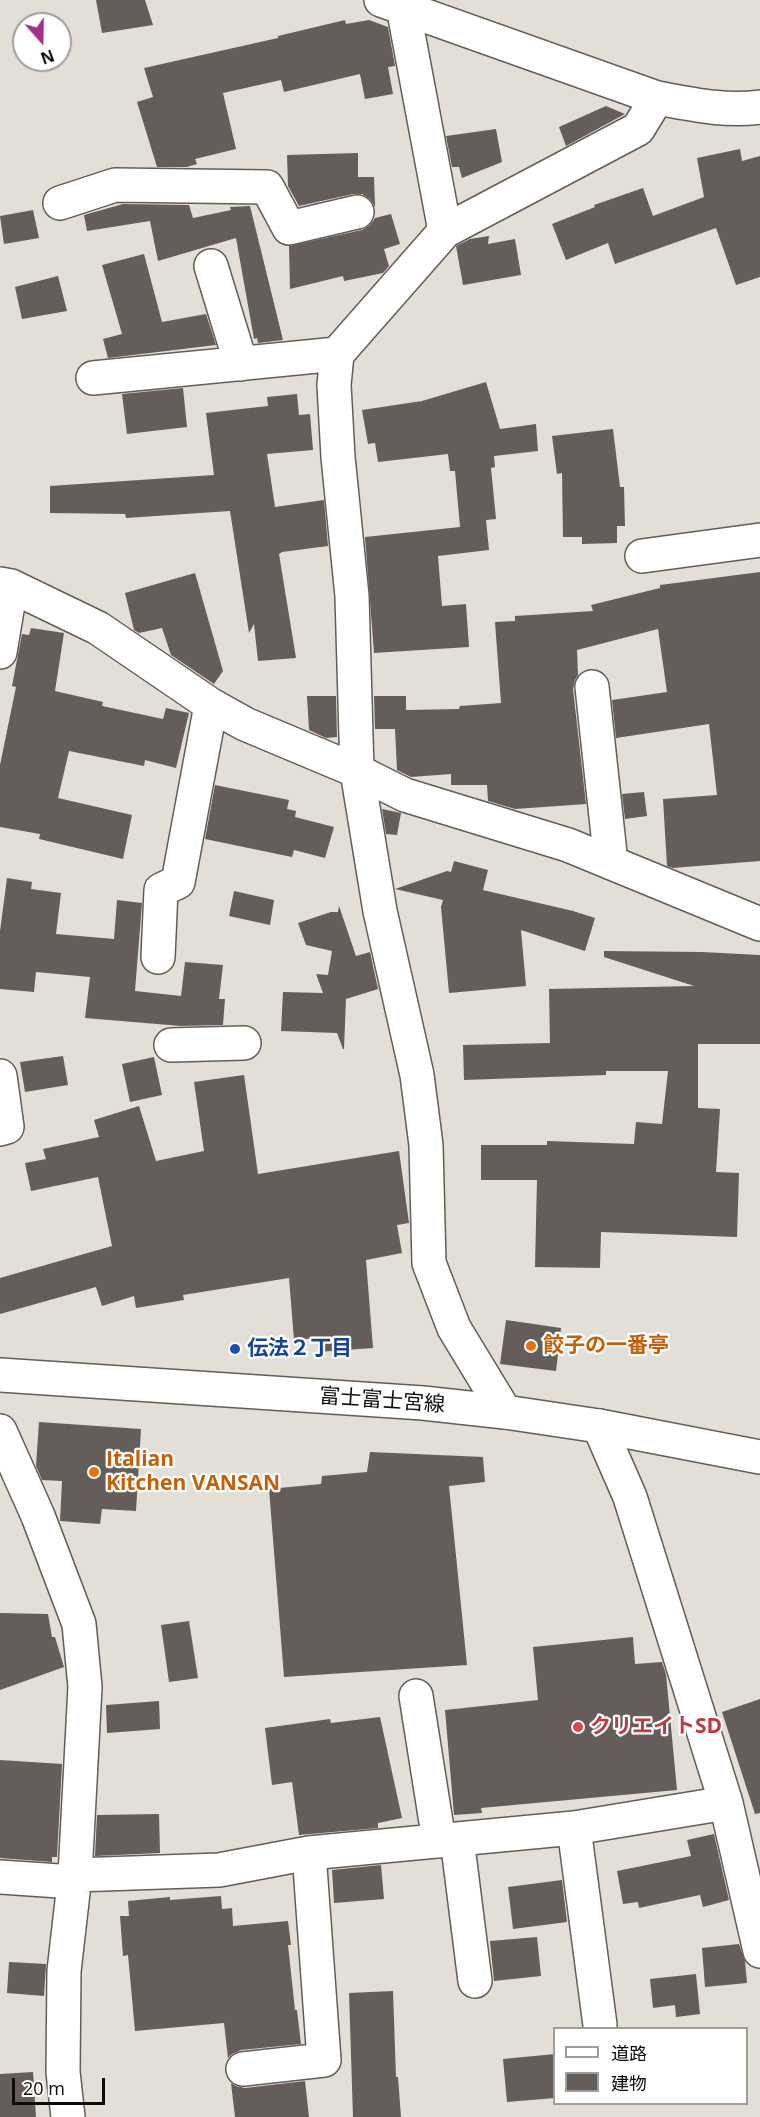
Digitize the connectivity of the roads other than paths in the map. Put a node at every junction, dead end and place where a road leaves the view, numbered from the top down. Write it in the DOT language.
graph roads {
  1 [pos="392,4"];
  2 [pos="657,98"];
  3 [pos="760,107"];
  4 [pos="60,203"];
  5 [pos="357,212"];
  6 [pos="445,231"];
  7 [pos="211,266"];
  8 [pos="337,354"];
  9 [pos="241,364"];
  10 [pos="93,378"];
  11 [pos="760,540"];
  12 [pos="642,556"];
  13 [pos="5,585"];
  14 [pos="0,652"];
  15 [pos="592,687"];
  16 [pos="211,705"];
  17 [pos="357,771"];
  18 [pos="611,863"];
  19 [pos="760,924"];
  20 [pos="158,957"];
  21 [pos="244,1043"];
  22 [pos="171,1045"];
  23 [pos="0,1076"];
  24 [pos="0,1129"];
  25 [pos="0,1375"];
  26 [pos="505,1412"];
  27 [pos="599,1426"];
  28 [pos="0,1431"];
  29 [pos="760,1457"];
  30 [pos="416,1696"];
  31 [pos="726,1803"];
  32 [pos="574,1828"];
  33 [pos="448,1840"];
  34 [pos="309,1853"];
  35 [pos="0,1876"];
  36 [pos="74,1879"];
  37 [pos="760,1951"];
  38 [pos="475,1981"];
  39 [pos="600,2025"];
  40 [pos="243,2068"];
  41 [pos="68,2117"];
  1 -- 2 [label="street"];
  1 -- 6 [label="street"];
  2 -- 3 [label="street"];
  2 -- 6 [label="street"];
  4 -- 5 [label="street"];
  6 -- 8 [label="street"];
  7 -- 9 [label="street"];
  8 -- 9 [label="street"];
  8 -- 17 [label="street"];
  9 -- 10 [label="street"];
  11 -- 12 [label="street"];
  13 -- 14 [label="street"];
  13 -- 16 [label="street"];
  15 -- 18 [label="street"];
  16 -- 17 [label="street"];
  16 -- 20 [label="street"];
  17 -- 18 [label="street"];
  17 -- 26 [label="street"];
  18 -- 19 [label="street"];
  21 -- 22 [label="street"];
  23 -- 24 [label="street"];
  25 -- 26 [label="street, 富士富士宮線"];
  26 -- 27 [label="street, 富士富士宮線"];
  27 -- 29 [label="street, 富士富士宮線"];
  27 -- 31 [label="street"];
  28 -- 36 [label="street"];
  30 -- 33 [label="street"];
  31 -- 32 [label="street"];
  31 -- 37 [label="street"];
  32 -- 33 [label="street"];
  32 -- 39 [label="street"];
  33 -- 34 [label="street"];
  33 -- 38 [label="street"];
  34 -- 36 [label="street"];
  34 -- 40 [label="street"];
  35 -- 36 [label="street"];
  36 -- 41 [label="street"];
}
